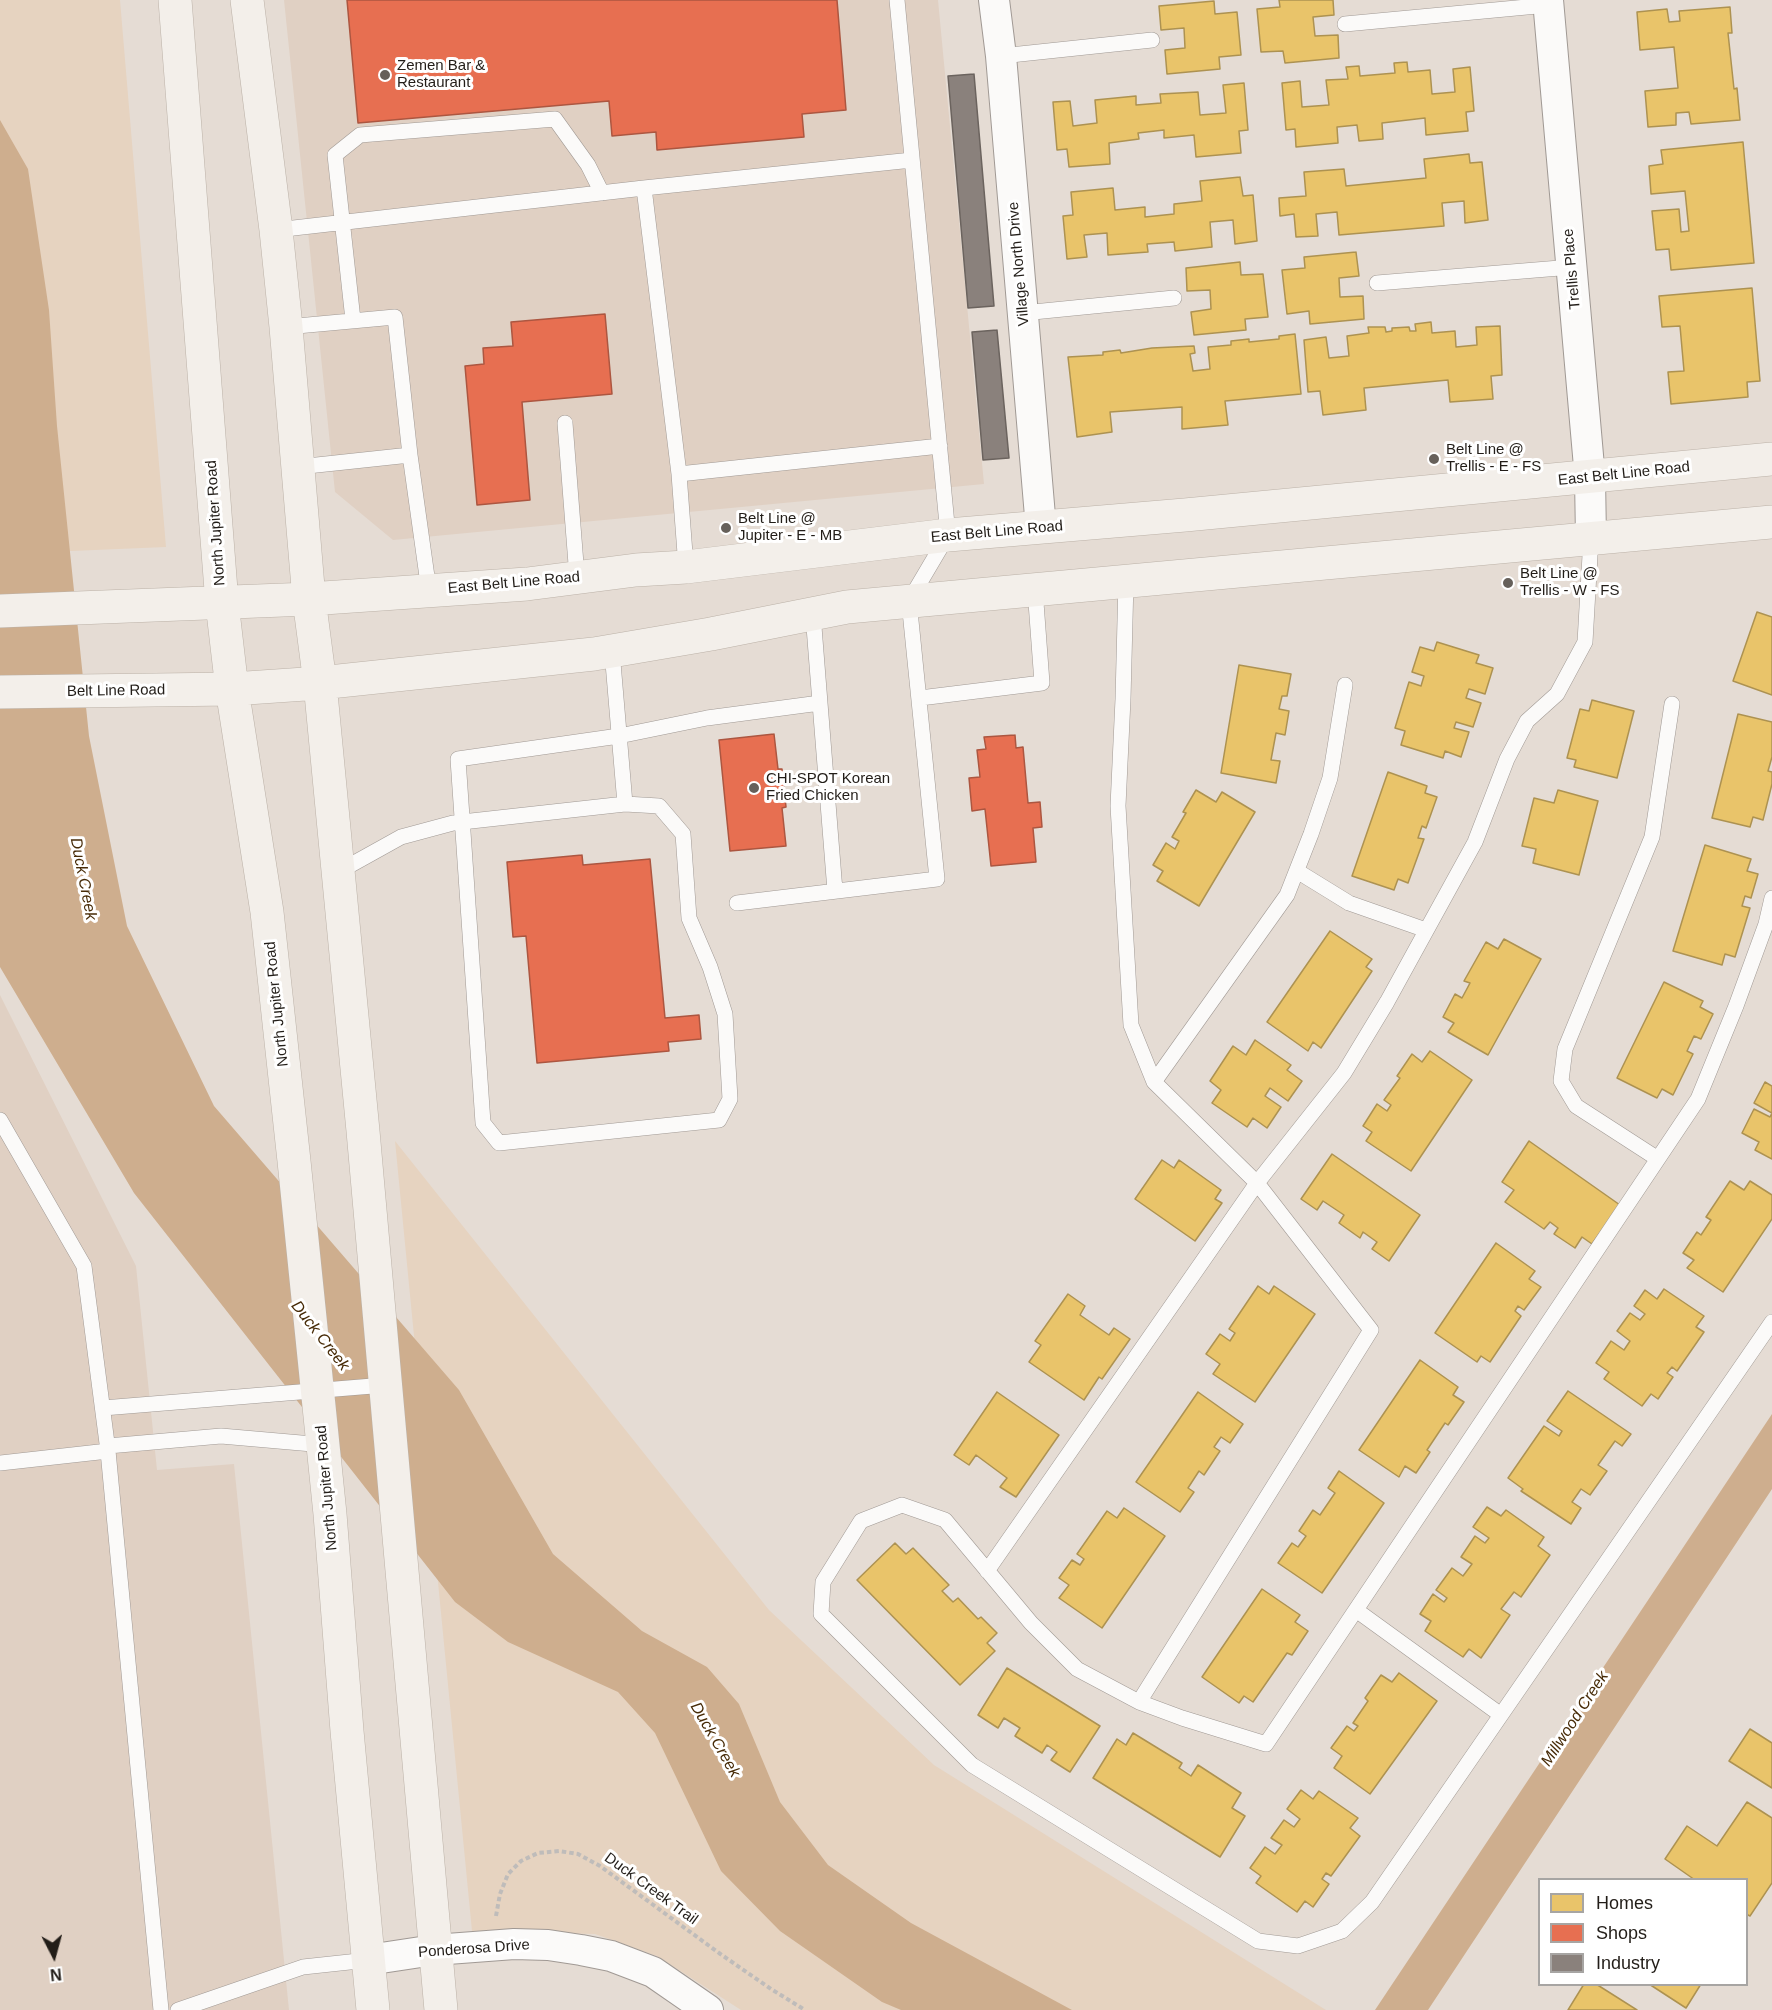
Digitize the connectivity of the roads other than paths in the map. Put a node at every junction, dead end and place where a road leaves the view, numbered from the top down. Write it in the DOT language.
graph roads {
  1 [pos="175,0"];
  2 [pos="247,0"];
  3 [pos="897,0"];
  4 [pos="994,0"];
  5 [pos="1548,2"];
  6 [pos="1346,24"];
  7 [pos="1152,40"];
  8 [pos="1001,56"];
  9 [pos="912,159"];
  10 [pos="644,188"];
  11 [pos="602,193"];
  12 [pos="341,223"];
  13 [pos="276,230"];
  14 [pos="1572,267"];
  15 [pos="1377,283"];
  16 [pos="1174,298"];
  17 [pos="1023,313"];
  18 [pos="353,321"];
  19 [pos="286,327"];
  20 [pos="565,423"];
  21 [pos="940,446"];
  22 [pos="410,455"];
  23 [pos="1772,459"];
  24 [pos="298,467"];
  25 [pos="679,474"];
  26 [pos="1590,478"];
  27 [pos="1772,522"];
  28 [pos="1041,528"];
  29 [pos="948,535"];
  30 [pos="1591,538"];
  31 [pos="686,567"];
  32 [pos="577,577"];
  33 [pos="1126,581"];
  34 [pos="1035,590"];
  35 [pos="429,591"];
  36 [pos="309,599"];
  37 [pos="909,601"];
  38 [pos="222,603"];
  39 [pos="0,611"];
  40 [pos="813,614"];
  41 [pos="612,651"];
  42 [pos="320,683"];
  43 [pos="1345,685"];
  44 [pos="232,689"];
  45 [pos="0,692"];
  46 [pos="920,698"];
  47 [pos="820,703"];
  48 [pos="1672,704"];
  49 [pos="620,736"];
  50 [pos="625,804"];
  51 [pos="463,822"];
  52 [pos="1297,871"];
  53 [pos="338,872"];
  54 [pos="835,891"];
  55 [pos="1772,898"];
  56 [pos="736,903"];
  57 [pos="1426,930"];
  58 [pos="1154,1082"];
  59 [pos="0,1120"];
  60 [pos="1658,1159"];
  61 [pos="1257,1183"];
  62 [pos="1772,1322"];
  63 [pos="385,1385"];
  64 [pos="318,1390"];
  65 [pos="103,1408"];
  66 [pos="324,1445"];
  67 [pos="108,1448"];
  68 [pos="0,1463"];
  69 [pos="987,1571"];
  70 [pos="1356,1610"];
  71 [pos="1139,1702"];
  72 [pos="1501,1715"];
  73 [pos="434,1950"];
  74 [pos="368,1960"];
  75 [pos="161,2010"];
  76 [pos="178,2010"];
  77 [pos="373,2010"];
  78 [pos="441,2010"];
  79 [pos="708,2010"];
  1 -- 38 [label="main road, North Jupiter Road"];
  2 -- 13 [label="main road"];
  3 -- 9 [label="lane"];
  4 -- 8 [label="street, Village North Drive"];
  5 -- 6 [label="lane"];
  5 -- 14 [label="street, Trellis Place"];
  7 -- 8 [label="lane"];
  8 -- 17 [label="street, Village North Drive"];
  9 -- 10 [label="lane"];
  9 -- 21 [label="lane"];
  10 -- 11 [label="lane"];
  10 -- 25 [label="lane"];
  11 -- 12 [label="lane"];
  11 -- 12 [label="lane"];
  12 -- 13 [label="lane"];
  12 -- 18 [label="lane"];
  13 -- 19 [label="main road"];
  14 -- 15 [label="lane"];
  14 -- 26 [label="street, Trellis Place"];
  16 -- 17 [label="lane"];
  17 -- 28 [label="street, Village North Drive"];
  18 -- 19 [label="lane"];
  18 -- 22 [label="lane"];
  19 -- 24 [label="main road"];
  20 -- 32 [label="lane"];
  21 -- 25 [label="lane"];
  21 -- 29 [label="lane"];
  22 -- 24 [label="lane"];
  22 -- 35 [label="lane"];
  23 -- 26 [label="main road, East Belt Line Road"];
  24 -- 36 [label="main road"];
  25 -- 31 [label="lane"];
  26 -- 28 [label="main road, East Belt Line Road"];
  26 -- 30 [label="street, Trellis Place"];
  27 -- 30 [label="main road"];
  28 -- 29 [label="main road, East Belt Line Road"];
  29 -- 31 [label="main road, East Belt Line Road"];
  29 -- 37 [label="lane"];
  30 -- 33 [label="main road"];
  30 -- 57 [label="lane"];
  31 -- 32 [label="main road, East Belt Line Road"];
  32 -- 35 [label="main road, East Belt Line Road"];
  33 -- 34 [label="main road"];
  33 -- 58 [label="lane"];
  34 -- 37 [label="main road"];
  34 -- 46 [label="lane"];
  35 -- 36 [label="main road, East Belt Line Road"];
  36 -- 38 [label="main road, East Belt Line Road"];
  36 -- 42 [label="main road"];
  37 -- 40 [label="main road"];
  37 -- 46 [label="lane"];
  38 -- 39 [label="main road"];
  38 -- 44 [label="main road, North Jupiter Road"];
  40 -- 41 [label="main road"];
  40 -- 47 [label="lane"];
  41 -- 42 [label="main road"];
  41 -- 49 [label="lane"];
  42 -- 44 [label="main road"];
  42 -- 53 [label="main road"];
  43 -- 52 [label="lane"];
  44 -- 45 [label="main road, Belt Line Road"];
  44 -- 64 [label="main road, North Jupiter Road"];
  46 -- 54 [label="lane"];
  47 -- 49 [label="lane"];
  47 -- 54 [label="lane"];
  48 -- 60 [label="lane"];
  49 -- 50 [label="lane"];
  49 -- 51 [label="lane"];
  50 -- 51 [label="lane"];
  50 -- 51 [label="lane"];
  51 -- 53 [label="lane"];
  52 -- 57 [label="lane"];
  52 -- 58 [label="lane"];
  53 -- 63 [label="main road"];
  54 -- 56 [label="lane"];
  55 -- 60 [label="lane"];
  57 -- 61 [label="lane"];
  58 -- 61 [label="lane"];
  59 -- 65 [label="lane"];
  60 -- 70 [label="lane"];
  61 -- 69 [label="lane"];
  61 -- 71 [label="lane"];
  62 -- 72 [label="lane"];
  63 -- 64 [label="lane"];
  63 -- 73 [label="main road"];
  64 -- 65 [label="lane"];
  64 -- 66 [label="main road, North Jupiter Road"];
  65 -- 67 [label="lane"];
  66 -- 67 [label="lane"];
  66 -- 74 [label="main road, North Jupiter Road"];
  67 -- 68 [label="lane"];
  67 -- 75 [label="lane"];
  69 -- 71 [label="lane"];
  69 -- 72 [label="lane"];
  70 -- 71 [label="lane"];
  70 -- 72 [label="lane"];
  73 -- 74 [label="street, Ponderosa Drive"];
  73 -- 78 [label="main road"];
  73 -- 79 [label="street, Ponderosa Drive"];
  74 -- 76 [label="lane"];
  74 -- 77 [label="main road, North Jupiter Road"];
}
